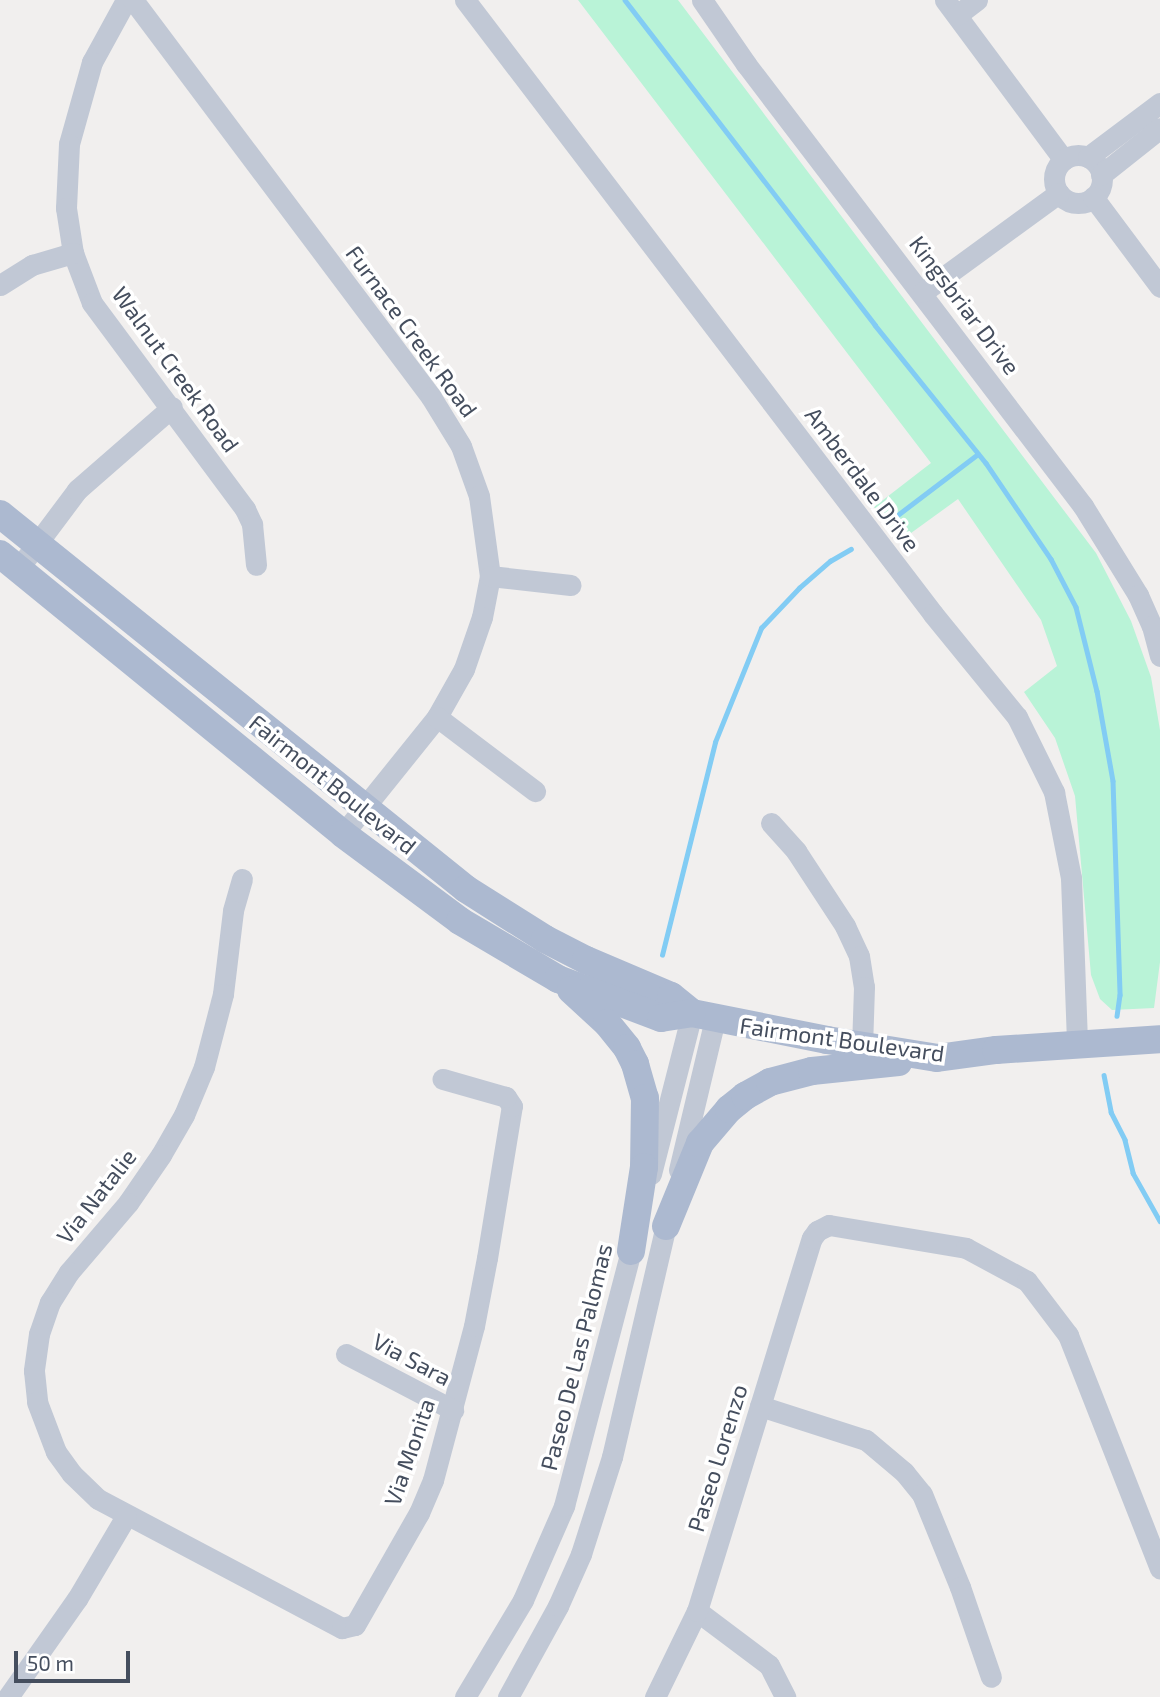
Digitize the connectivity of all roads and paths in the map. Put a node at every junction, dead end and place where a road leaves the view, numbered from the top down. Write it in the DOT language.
graph roads {
  1 [pos="126,0"];
  2 [pos="132,0"];
  3 [pos="465,0"];
  4 [pos="702,0"];
  5 [pos="976,0"];
  6 [pos="951,8"];
  7 [pos="1160,103"];
  8 [pos="1160,128"];
  9 [pos="1088,157"];
  10 [pos="1064,160"];
  11 [pos="1101,175"];
  12 [pos="1059,193"];
  13 [pos="1093,197"];
  14 [pos="73,253"];
  15 [pos="0,285"];
  16 [pos="1160,287"];
  17 [pos="923,292"];
  18 [pos="172,407"];
  19 [pos="0,514"];
  20 [pos="36,542"];
  21 [pos="9,561"];
  22 [pos="256,565"];
  23 [pos="490,576"];
  24 [pos="570,585"];
  25 [pos="1160,656"];
  26 [pos="438,717"];
  27 [pos="535,791"];
  28 [pos="364,809"];
  29 [pos="771,823"];
  30 [pos="344,834"];
  31 [pos="242,879"];
  32 [pos="558,979"];
  33 [pos="703,1016"];
  34 [pos="1160,1039"];
  35 [pos="1077,1045"];
  36 [pos="862,1046"];
  37 [pos="937,1058"];
  38 [pos="443,1079"];
  39 [pos="666,1226"];
  40 [pos="631,1251"];
  41 [pos="346,1354"];
  42 [pos="760,1406"];
  43 [pos="453,1410"];
  44 [pos="125,1516"];
  45 [pos="1160,1568"];
  46 [pos="697,1611"];
  47 [pos="991,1677"];
  48 [pos="8,1697"];
  49 [pos="465,1697"];
  50 [pos="508,1697"];
  51 [pos="655,1697"];
  52 [pos="785,1697"];
  1 -- 14 [label="street, Walnut Creek Road"];
  2 -- 23 [label="street, Furnace Creek Road"];
  3 -- 35 [label="street, Amberdale Drive"];
  4 -- 17 [label="street, Kingsbriar Drive"];
  5 -- 6 [label="street"];
  6 -- 10 [label="street"];
  7 -- 9 [label="street"];
  8 -- 11 [label="street"];
  9 -- 10 [label="street"];
  9 -- 11 [label="street"];
  10 -- 12 [label="street"];
  11 -- 13 [label="street"];
  12 -- 13 [label="street"];
  12 -- 17 [label="street"];
  13 -- 16 [label="street"];
  14 -- 15 [label="street"];
  14 -- 18 [label="street, Walnut Creek Road"];
  17 -- 25 [label="street, Kingsbriar Drive"];
  18 -- 20 [label="street"];
  18 -- 22 [label="street, Walnut Creek Road"];
  19 -- 20 [label="main road, Fairmont Boulevard"];
  20 -- 21 [label="street"];
  20 -- 28 [label="main road, Fairmont Boulevard"];
  21 -- 30 [label="main road, Fairmont Boulevard"];
  23 -- 24 [label="street"];
  23 -- 26 [label="street, Furnace Creek Road"];
  26 -- 27 [label="street"];
  26 -- 28 [label="street, Furnace Creek Road"];
  28 -- 30 [label="street, Furnace Creek Road"];
  28 -- 33 [label="main road, Fairmont Boulevard"];
  29 -- 36 [label="street"];
  30 -- 32 [label="main road, Fairmont Boulevard"];
  31 -- 44 [label="street, Via Natalie"];
  32 -- 33 [label="main road, Fairmont Boulevard"];
  32 -- 40 [label="main road"];
  33 -- 36 [label="main road, Fairmont Boulevard"];
  33 -- 39 [label="street"];
  33 -- 40 [label="street, Paseo De Las Palomas"];
  34 -- 35 [label="main road, Fairmont Boulevard"];
  35 -- 37 [label="main road, Fairmont Boulevard"];
  36 -- 37 [label="main road, Fairmont Boulevard"];
  37 -- 39 [label="main road"];
  38 -- 43 [label="street, Via Monita"];
  39 -- 50 [label="street"];
  40 -- 49 [label="street, Paseo De Las Palomas"];
  41 -- 43 [label="street, Via Sara"];
  42 -- 45 [label="street, Paseo Lorenzo"];
  42 -- 46 [label="street, Paseo Lorenzo"];
  42 -- 47 [label="street"];
  43 -- 44 [label="street, Via Monita"];
  44 -- 48 [label="street"];
  46 -- 51 [label="street, Paseo Lorenzo"];
  46 -- 52 [label="street"];
}
